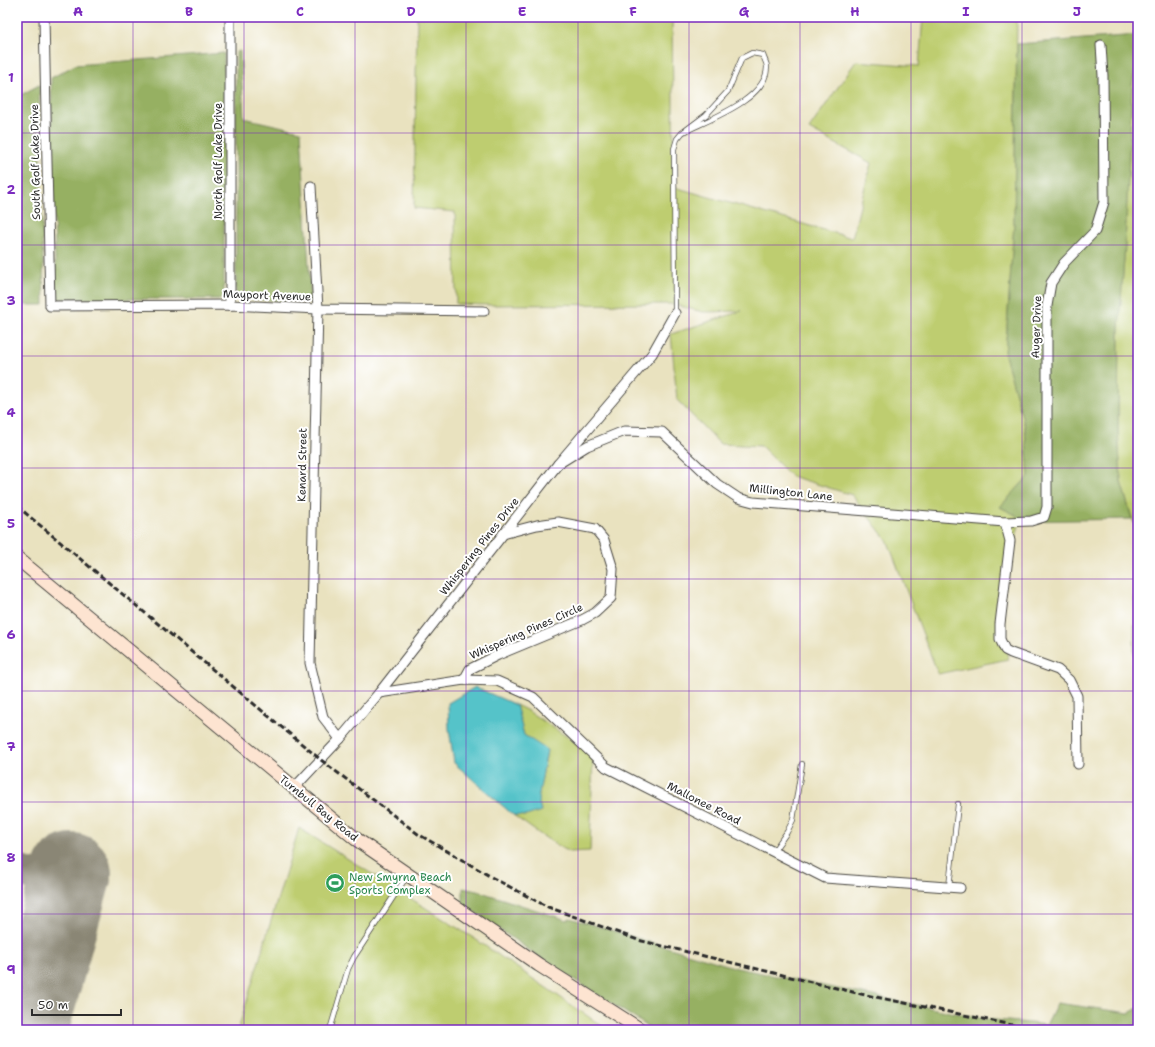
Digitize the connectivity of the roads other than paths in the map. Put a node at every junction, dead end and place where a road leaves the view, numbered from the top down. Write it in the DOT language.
graph roads {
  1 [pos="44,17"];
  2 [pos="230,17"];
  3 [pos="1101,45"];
  4 [pos="686,131"];
  5 [pos="311,186"];
  6 [pos="50,306"];
  7 [pos="230,306"];
  8 [pos="318,309"];
  9 [pos="484,311"];
  10 [pos="675,314"];
  11 [pos="558,464"];
  12 [pos="1005,522"];
  13 [pos="503,534"];
  14 [pos="17,558"];
  15 [pos="464,680"];
  16 [pos="379,693"];
  17 [pos="340,739"];
  18 [pos="802,764"];
  19 [pos="1078,764"];
  20 [pos="294,788"];
  21 [pos="958,804"];
  22 [pos="773,852"];
  23 [pos="408,874"];
  24 [pos="949,887"];
  25 [pos="960,888"];
  26 [pos="330,1030"];
  27 [pos="641,1030"];
  1 -- 6 [label="street, South Golf Lake Drive"];
  2 -- 7 [label="street, North Golf Lake Drive"];
  3 -- 12 [label="street, Auger Drive"];
  4 -- 4 [label="lane"];
  4 -- 10 [label="lane"];
  5 -- 8 [label="street, Kenard Street"];
  6 -- 7 [label="street, Mayport Avenue"];
  7 -- 8 [label="street, Mayport Avenue"];
  8 -- 9 [label="street, Mayport Avenue"];
  8 -- 17 [label="street, Kenard Street"];
  10 -- 11 [label="street, Whispering Pines Drive"];
  11 -- 12 [label="street, Millington Lane"];
  11 -- 13 [label="street, Whispering Pines Drive"];
  12 -- 19 [label="street"];
  13 -- 15 [label="street, Whispering Pines Circle"];
  13 -- 16 [label="street, Whispering Pines Drive"];
  14 -- 20 [label="street, Turnbull Bay Road"];
  15 -- 16 [label="street"];
  15 -- 22 [label="street, Mallonee Road"];
  16 -- 17 [label="street, Whispering Pines Drive"];
  17 -- 20 [label="street, Whispering Pines Drive"];
  18 -- 22 [label="lane"];
  20 -- 23 [label="street, Turnbull Bay Road"];
  21 -- 24 [label="lane"];
  22 -- 24 [label="street, Mallonee Road"];
  23 -- 26 [label="lane"];
  23 -- 27 [label="street, Turnbull Bay Road"];
  24 -- 25 [label="street, Mallonee Road"];
}
